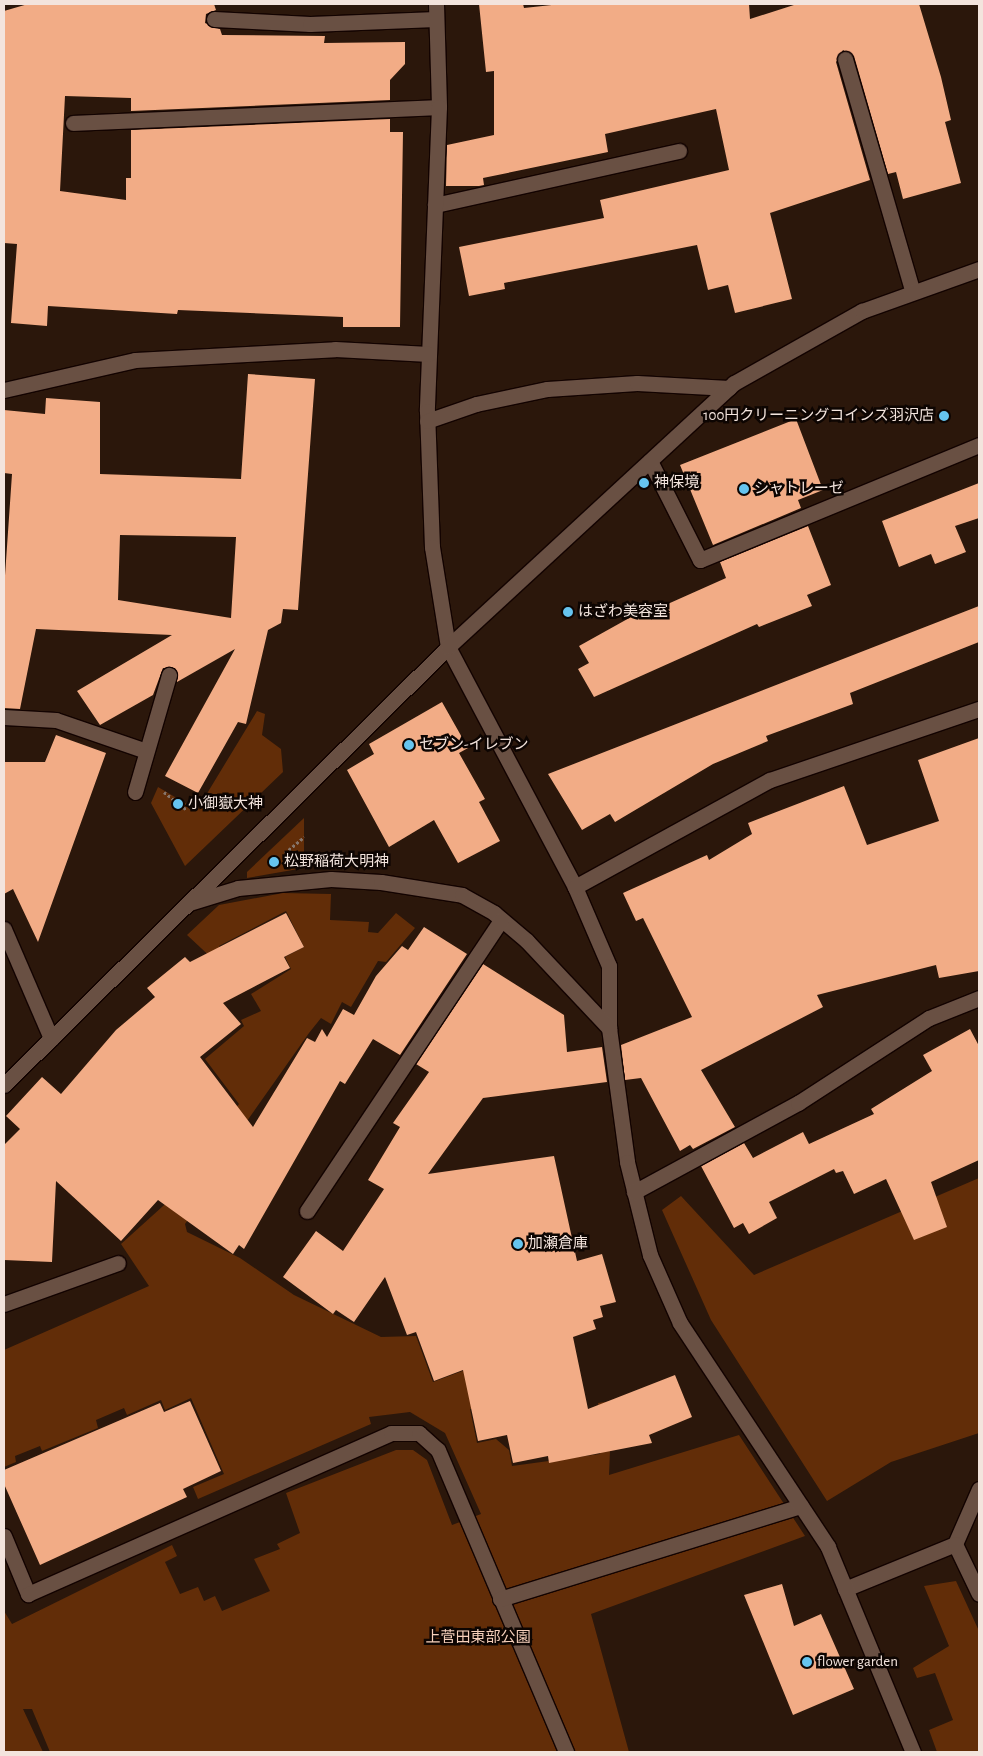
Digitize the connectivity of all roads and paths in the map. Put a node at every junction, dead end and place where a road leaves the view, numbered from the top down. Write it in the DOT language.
graph roads {
  1 [pos="436,11"];
  2 [pos="214,19"];
  3 [pos="845,60"];
  4 [pos="439,107"];
  5 [pos="73,123"];
  6 [pos="679,151"];
  7 [pos="435,205"];
  8 [pos="979,269"];
  9 [pos="912,290"];
  10 [pos="429,354"];
  11 [pos="729,388"];
  12 [pos="4,390"];
  13 [pos="427,421"];
  14 [pos="979,445"];
  15 [pos="650,460"];
  16 [pos="448,647"];
  17 [pos="169,675"];
  18 [pos="979,708"];
  19 [pos="4,718"];
  20 [pos="146,751"];
  21 [pos="135,792"];
  22 [pos="304,837"];
  23 [pos="279,858"];
  24 [pos="575,886"];
  25 [pos="189,903"];
  26 [pos="501,920"];
  27 [pos="4,929"];
  28 [pos="979,998"];
  29 [pos="609,1028"];
  30 [pos="51,1038"];
  31 [pos="4,1085"];
  32 [pos="634,1192"];
  33 [pos="308,1211"];
  34 [pos="118,1263"];
  35 [pos="4,1304"];
  36 [pos="979,1489"];
  37 [pos="801,1506"];
  38 [pos="4,1536"];
  39 [pos="955,1544"];
  40 [pos="845,1589"];
  41 [pos="979,1594"];
  42 [pos="500,1599"];
  43 [pos="566,1752"];
  44 [pos="913,1752"];
  1 -- 2 [label="street"];
  1 -- 4 [label="street"];
  3 -- 9 [label="street"];
  4 -- 5 [label="street"];
  4 -- 7 [label="street"];
  6 -- 7 [label="street"];
  7 -- 10 [label="street"];
  8 -- 9 [label="street"];
  9 -- 11 [label="street"];
  10 -- 12 [label="street"];
  10 -- 13 [label="street"];
  11 -- 13 [label="street"];
  11 -- 15 [label="street"];
  13 -- 16 [label="street"];
  14 -- 15 [label="street"];
  15 -- 16 [label="street"];
  16 -- 24 [label="street"];
  16 -- 25 [label="street"];
  17 -- 20 [label="street"];
  18 -- 24 [label="street"];
  19 -- 20 [label="street"];
  20 -- 21 [label="street"];
  22 -- 23 [label="path"];
  24 -- 29 [label="street"];
  25 -- 26 [label="street"];
  25 -- 30 [label="street"];
  26 -- 29 [label="street"];
  26 -- 33 [label="street"];
  27 -- 30 [label="street"];
  28 -- 32 [label="street"];
  29 -- 32 [label="street"];
  30 -- 31 [label="street"];
  32 -- 37 [label="street"];
  34 -- 35 [label="street"];
  36 -- 39 [label="street"];
  37 -- 40 [label="street"];
  37 -- 42 [label="street"];
  38 -- 42 [label="street"];
  39 -- 40 [label="street"];
  39 -- 41 [label="street"];
  40 -- 44 [label="street"];
  42 -- 43 [label="street"];
}
